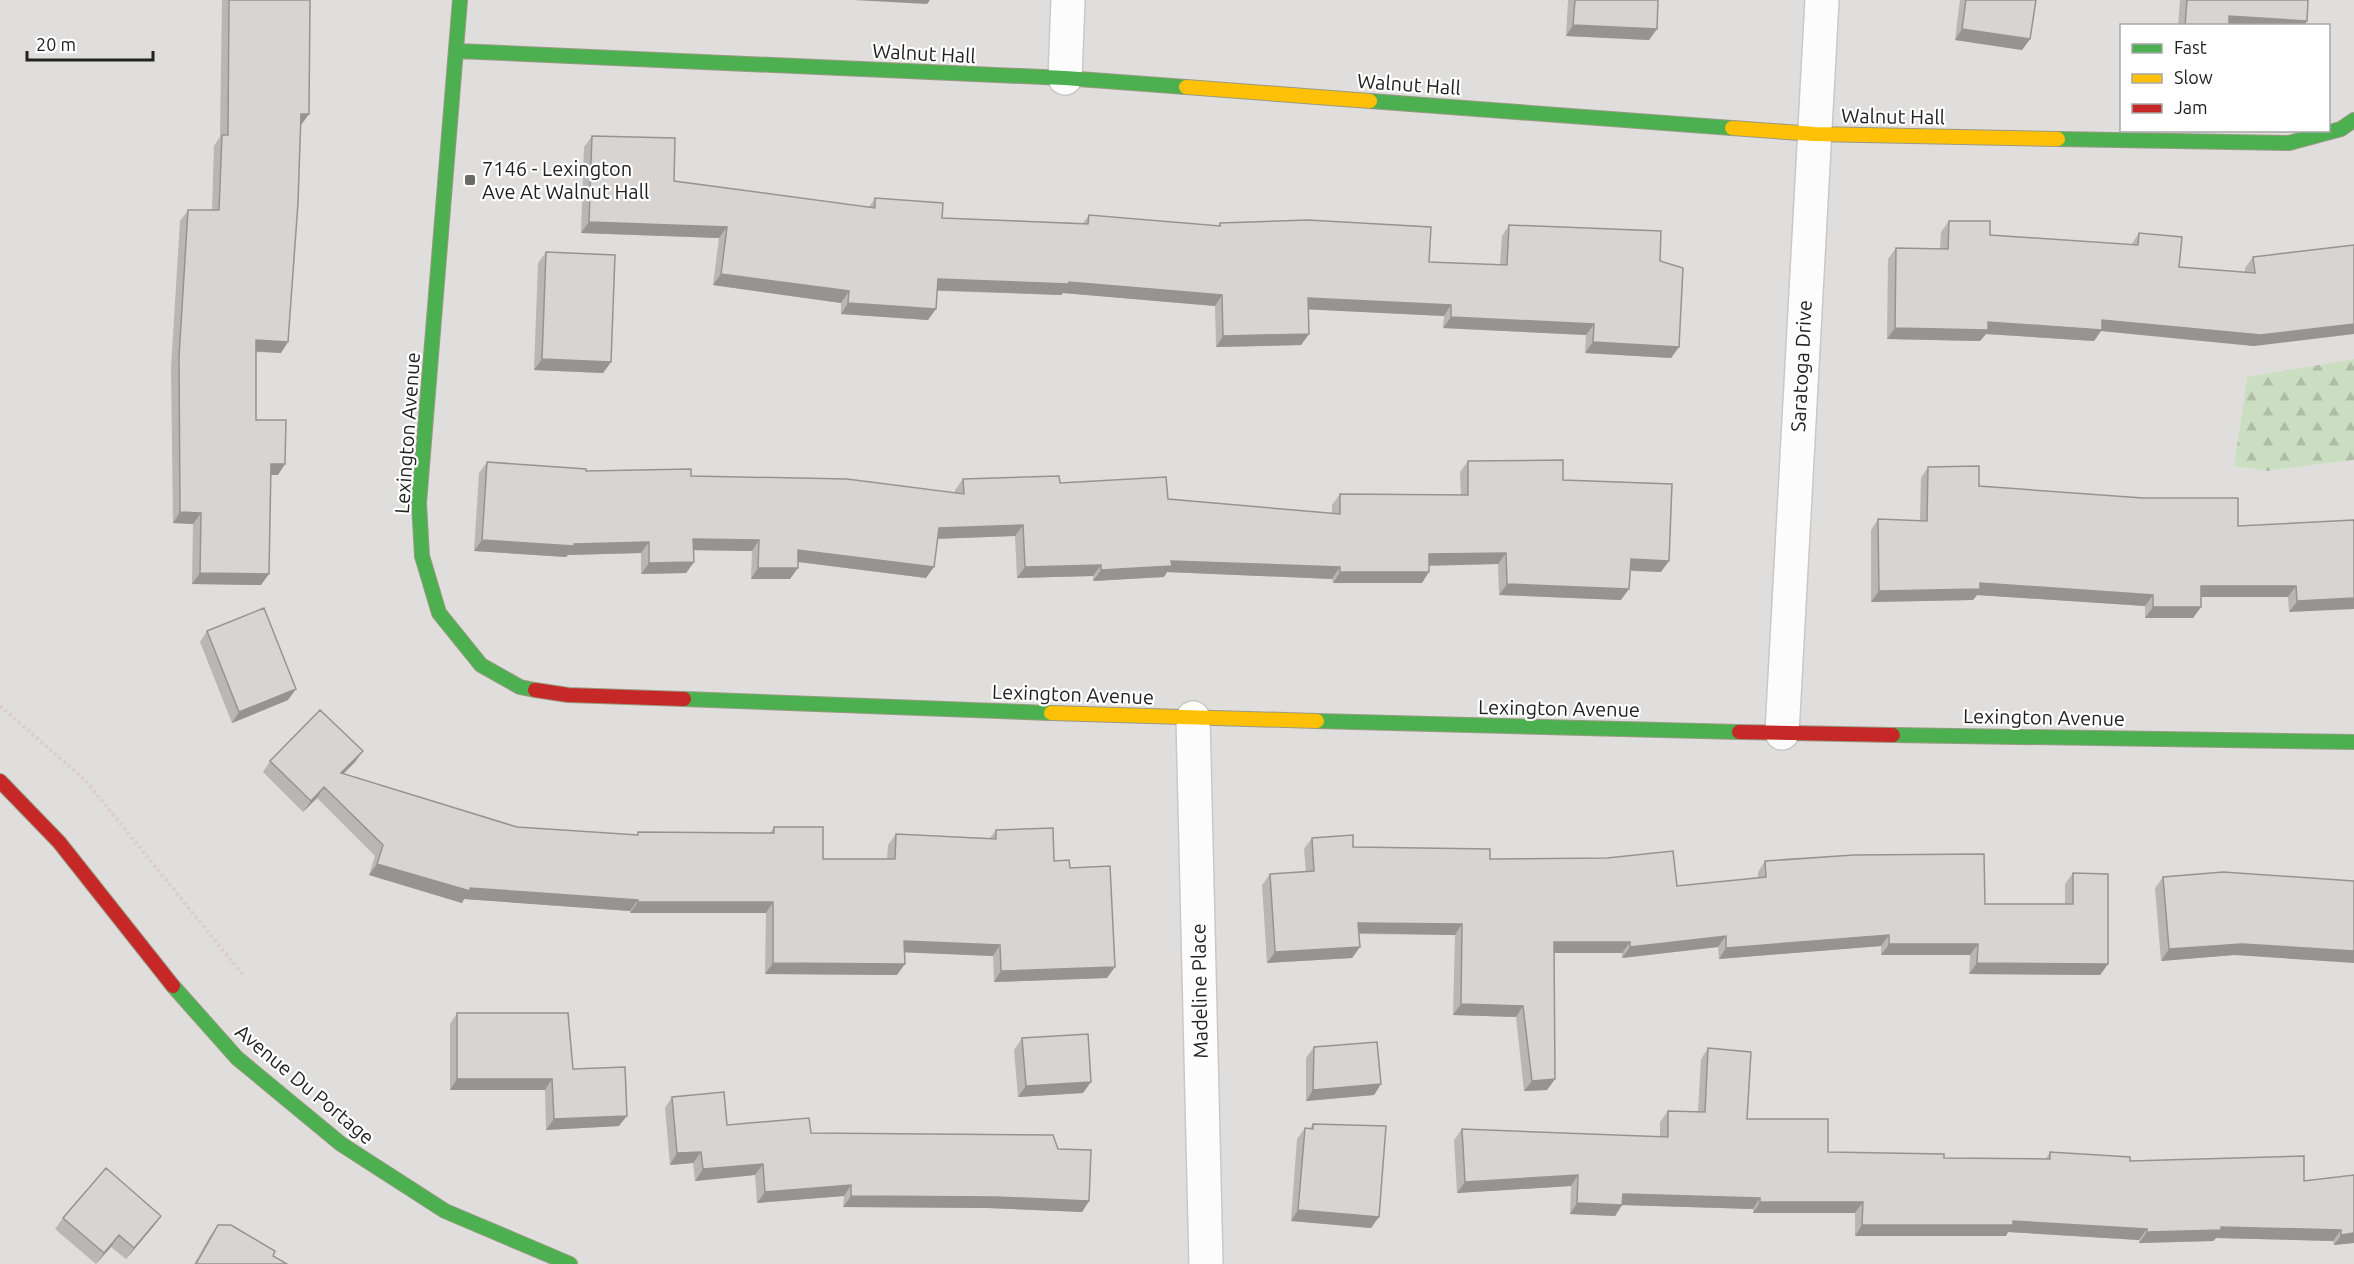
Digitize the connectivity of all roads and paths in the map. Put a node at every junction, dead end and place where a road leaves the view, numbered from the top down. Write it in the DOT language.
graph roads {
  1 [pos="460,0"];
  2 [pos="1068,0"];
  3 [pos="1822,0"];
  4 [pos="457,51"];
  5 [pos="1065,78"];
  6 [pos="2354,120"];
  7 [pos="2330,132"];
  8 [pos="2330,132"];
  9 [pos="1814,134"];
  10 [pos="0,706"];
  11 [pos="1192,718"];
  12 [pos="1782,733"];
  13 [pos="2354,742"];
  14 [pos="0,781"];
  15 [pos="244,976"];
  16 [pos="570,1264"];
  17 [pos="1206,1264"];
  1 -- 4 [label="street, Lexington Avenue"];
  2 -- 5 [label="street"];
  3 -- 9 [label="street, Saratoga Drive"];
  4 -- 5 [label="street, Walnut Hall"];
  4 -- 11 [label="street, Lexington Avenue"];
  5 -- 9 [label="street, Walnut Hall"];
  6 -- 8 [label="street, Walnut Hall"];
  7 -- 9 [label="street, Walnut Hall"];
  9 -- 12 [label="street, Saratoga Drive"];
  10 -- 15 [label="path"];
  11 -- 12 [label="street, Lexington Avenue"];
  11 -- 17 [label="street, Madeline Place"];
  12 -- 13 [label="street, Lexington Avenue"];
  14 -- 16 [label="street, Avenue Du Portage"];
}
